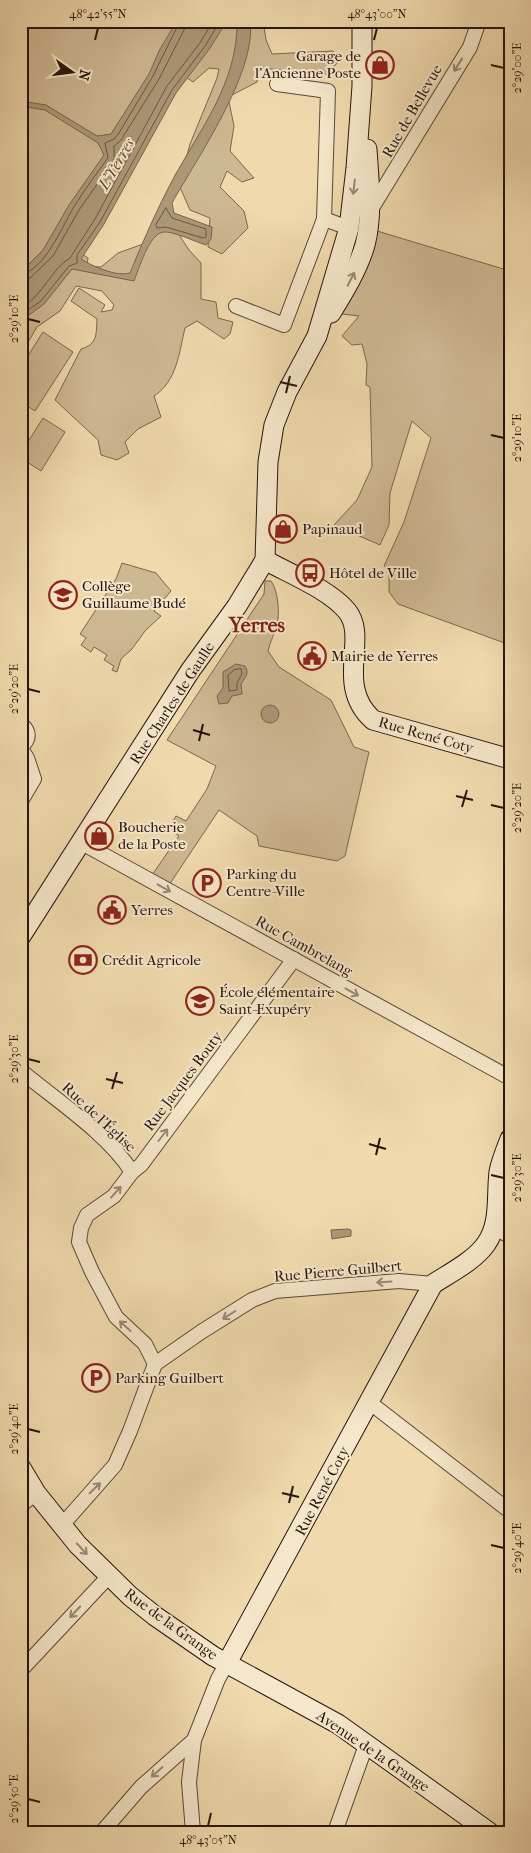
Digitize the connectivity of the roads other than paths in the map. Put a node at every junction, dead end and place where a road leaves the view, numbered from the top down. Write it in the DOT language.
graph roads {
  1 [pos="362,21"];
  2 [pos="479,21"];
  3 [pos="278,84"];
  4 [pos="324,219"];
  5 [pos="359,222"];
  6 [pos="236,306"];
  7 [pos="265,560"];
  8 [pos="21,724"];
  9 [pos="21,748"];
  10 [pos="510,759"];
  11 [pos="21,800"];
  12 [pos="82,843"];
  13 [pos="23,929"];
  14 [pos="294,959"];
  15 [pos="23,1074"];
  16 [pos="510,1078"];
  17 [pos="510,1139"];
  18 [pos="132,1172"];
  19 [pos="502,1232"];
  20 [pos="433,1284"];
  21 [pos="155,1364"];
  22 [pos="369,1402"];
  23 [pos="21,1468"];
  24 [pos="36,1493"];
  25 [pos="21,1505"];
  26 [pos="507,1509"];
  27 [pos="63,1524"];
  28 [pos="109,1576"];
  29 [pos="227,1663"];
  30 [pos="21,1670"];
  31 [pos="194,1740"];
  32 [pos="366,1745"];
  33 [pos="102,1832"];
  34 [pos="193,1832"];
  35 [pos="335,1832"];
  36 [pos="489,1832"];
  1 -- 5 [label="street"];
  2 -- 5 [label="street, Rue de Bellevue, one-way"];
  3 -- 4 [label="street"];
  4 -- 5 [label="street"];
  4 -- 6 [label="street"];
  5 -- 7 [label="street"];
  7 -- 10 [label="street, Rue René Coty"];
  7 -- 12 [label="street, Rue Charles de Gaulle"];
  8 -- 9 [label="street"];
  9 -- 11 [label="street"];
  12 -- 13 [label="street, Rue Charles de Gaulle"];
  12 -- 14 [label="street, Rue Cambrelang, one-way"];
  14 -- 16 [label="street, Rue Cambrelang, one-way"];
  18 -- 14 [label="street, Rue Jacques Bouty, one-way"];
  15 -- 18 [label="street, Rue de l'Église"];
  17 -- 19 [label="street, Rue René Coty"];
  21 -- 18 [label="street, Rue de l'Église, one-way"];
  19 -- 20 [label="street, Rue René Coty"];
  20 -- 21 [label="street, Rue Pierre Guilbert, one-way"];
  20 -- 22 [label="street, Rue René Coty"];
  27 -- 21 [label="street, one-way"];
  22 -- 26 [label="street"];
  22 -- 29 [label="street, Rue René Coty"];
  23 -- 24 [label="street, Rue de la Grange"];
  24 -- 25 [label="street"];
  24 -- 27 [label="street, Rue de la Grange"];
  27 -- 28 [label="street, Rue de la Grange, one-way"];
  28 -- 29 [label="street, Rue de la Grange"];
  28 -- 30 [label="street, one-way"];
  29 -- 31 [label="street, Rue René Coty"];
  29 -- 32 [label="street, Avenue de la Grange"];
  31 -- 33 [label="street, Rue René Coty, one-way"];
  31 -- 34 [label="street"];
  32 -- 35 [label="street"];
  32 -- 36 [label="street, Avenue de la Grange"];
}
